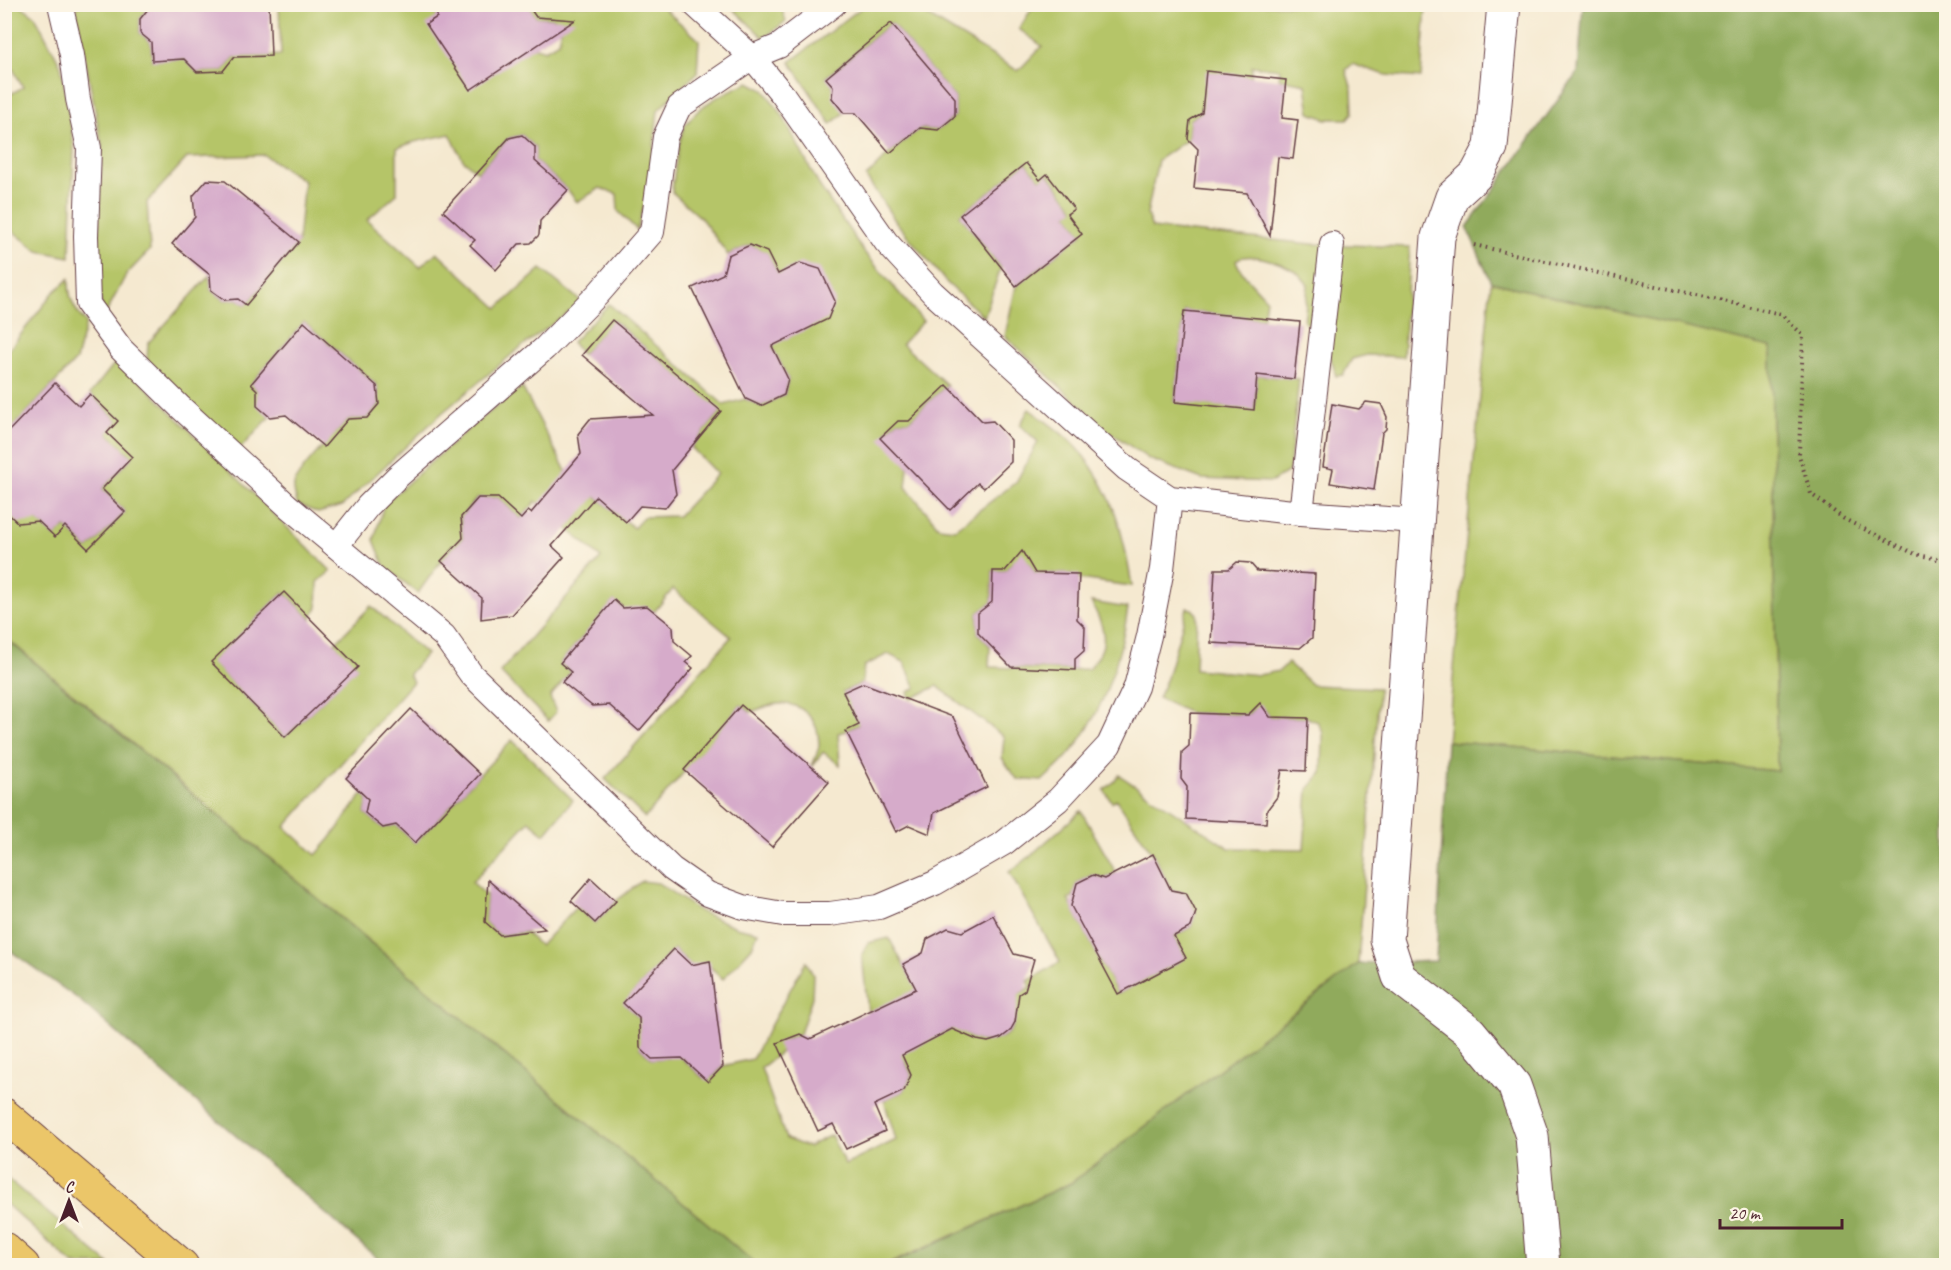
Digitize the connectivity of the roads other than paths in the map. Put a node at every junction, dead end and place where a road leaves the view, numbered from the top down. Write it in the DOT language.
graph roads {
  1 [pos="60,4"];
  2 [pos="694,4"];
  3 [pos="834,4"];
  4 [pos="1504,4"];
  5 [pos="752,57"];
  6 [pos="1332,244"];
  7 [pos="1170,498"];
  8 [pos="1300,513"];
  9 [pos="1417,521"];
  10 [pos="336,546"];
  11 [pos="4,1116"];
  12 [pos="4,1249"];
  13 [pos="23,1266"];
  14 [pos="182,1266"];
  15 [pos="1543,1266"];
  1 -- 10 [label="lane"];
  2 -- 5 [label="lane"];
  3 -- 5 [label="lane"];
  4 -- 9 [label="street"];
  5 -- 7 [label="lane"];
  5 -- 10 [label="lane"];
  6 -- 8 [label="lane"];
  7 -- 8 [label="lane"];
  7 -- 10 [label="lane"];
  8 -- 9 [label="lane"];
  9 -- 15 [label="street"];
  11 -- 14 [label="main road"];
  12 -- 13 [label="main road"];
}
